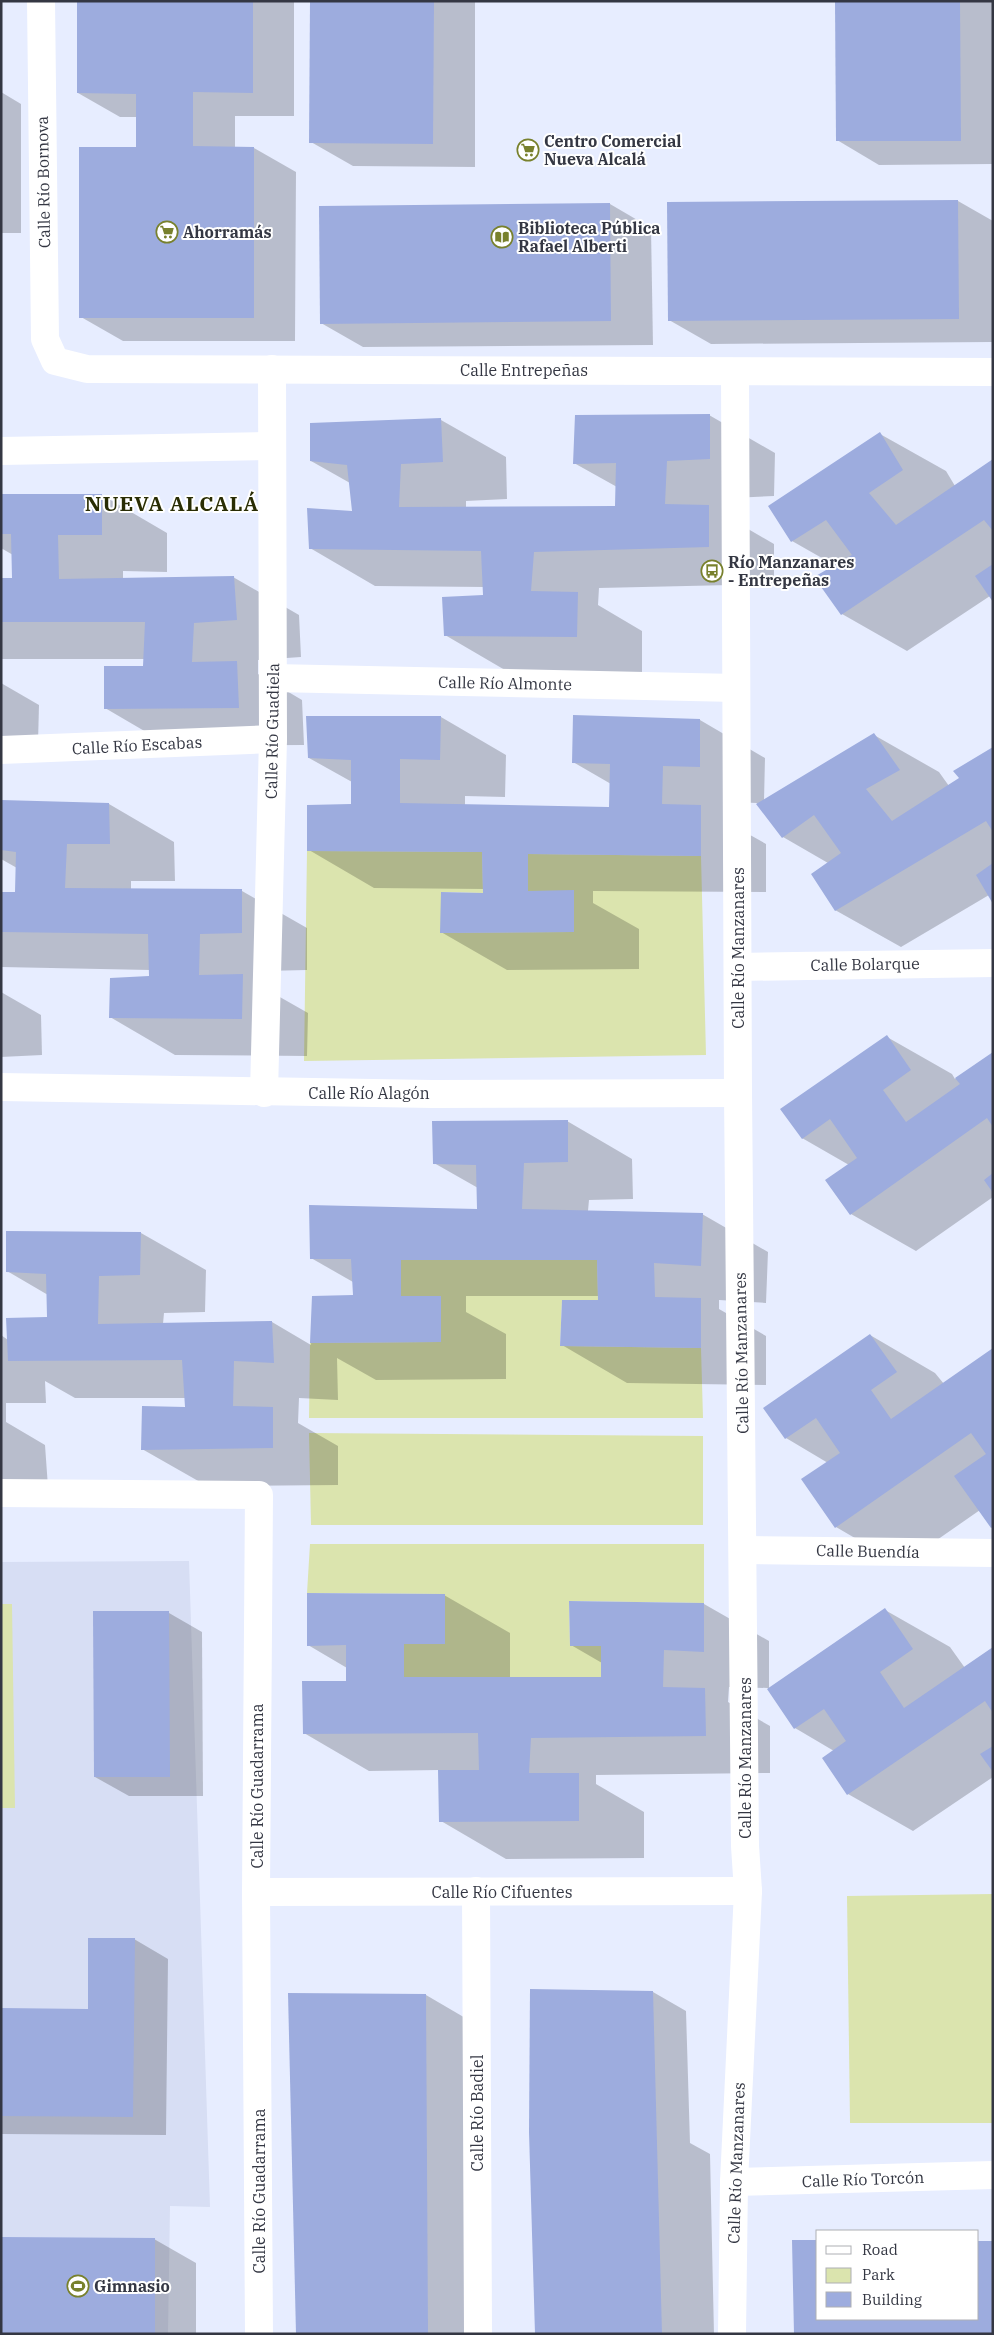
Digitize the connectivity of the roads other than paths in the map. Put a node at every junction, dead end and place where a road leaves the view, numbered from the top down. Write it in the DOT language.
graph roads {
  1 [pos="41,1"];
  2 [pos="55,361"];
  3 [pos="272,369"];
  4 [pos="735,372"];
  5 [pos="993,372"];
  6 [pos="272,446"];
  7 [pos="1,451"];
  8 [pos="273,678"];
  9 [pos="736,688"];
  10 [pos="273,739"];
  11 [pos="1,750"];
  12 [pos="993,963"];
  13 [pos="738,966"];
  14 [pos="1,1087"];
  15 [pos="264,1093"];
  16 [pos="738,1093"];
  17 [pos="1,1492"];
  18 [pos="743,1550"];
  19 [pos="993,1553"];
  20 [pos="476,1891"];
  21 [pos="256,1892"];
  22 [pos="748,1892"];
  23 [pos="993,2175"];
  24 [pos="734,2182"];
  25 [pos="259,2334"];
  26 [pos="478,2334"];
  27 [pos="732,2334"];
  1 -- 2 [label="street, Calle Río Bornova"];
  2 -- 3 [label="street, Calle Entrepeñas"];
  3 -- 4 [label="street, Calle Entrepeñas"];
  3 -- 6 [label="street, Calle Río Guadiela"];
  4 -- 5 [label="street, Calle Entrepeñas"];
  4 -- 9 [label="street, Calle Río Manzanares"];
  6 -- 7 [label="street"];
  6 -- 8 [label="street, Calle Río Guadiela"];
  8 -- 9 [label="street, Calle Río Almonte"];
  8 -- 10 [label="street, Calle Río Guadiela"];
  9 -- 13 [label="street, Calle Río Manzanares"];
  10 -- 11 [label="street, Calle Río Escabas"];
  10 -- 15 [label="street, Calle Río Guadiela"];
  12 -- 13 [label="street, Calle Bolarque"];
  13 -- 16 [label="street, Calle Río Manzanares"];
  14 -- 15 [label="street, Calle Río Alagón"];
  15 -- 16 [label="street, Calle Río Alagón"];
  16 -- 18 [label="street, Calle Río Manzanares"];
  17 -- 21 [label="street, Calle Río Guadarrama"];
  18 -- 19 [label="street, Calle Buendía"];
  18 -- 22 [label="street, Calle Río Manzanares"];
  20 -- 21 [label="street, Calle Río Cifuentes"];
  20 -- 22 [label="street, Calle Río Cifuentes"];
  20 -- 26 [label="street, Calle Río Badiel"];
  21 -- 25 [label="street, Calle Río Guadarrama"];
  22 -- 24 [label="street, Calle Río Manzanares"];
  23 -- 24 [label="street, Calle Río Torcón"];
  24 -- 27 [label="street, Calle Río Manzanares"];
}
